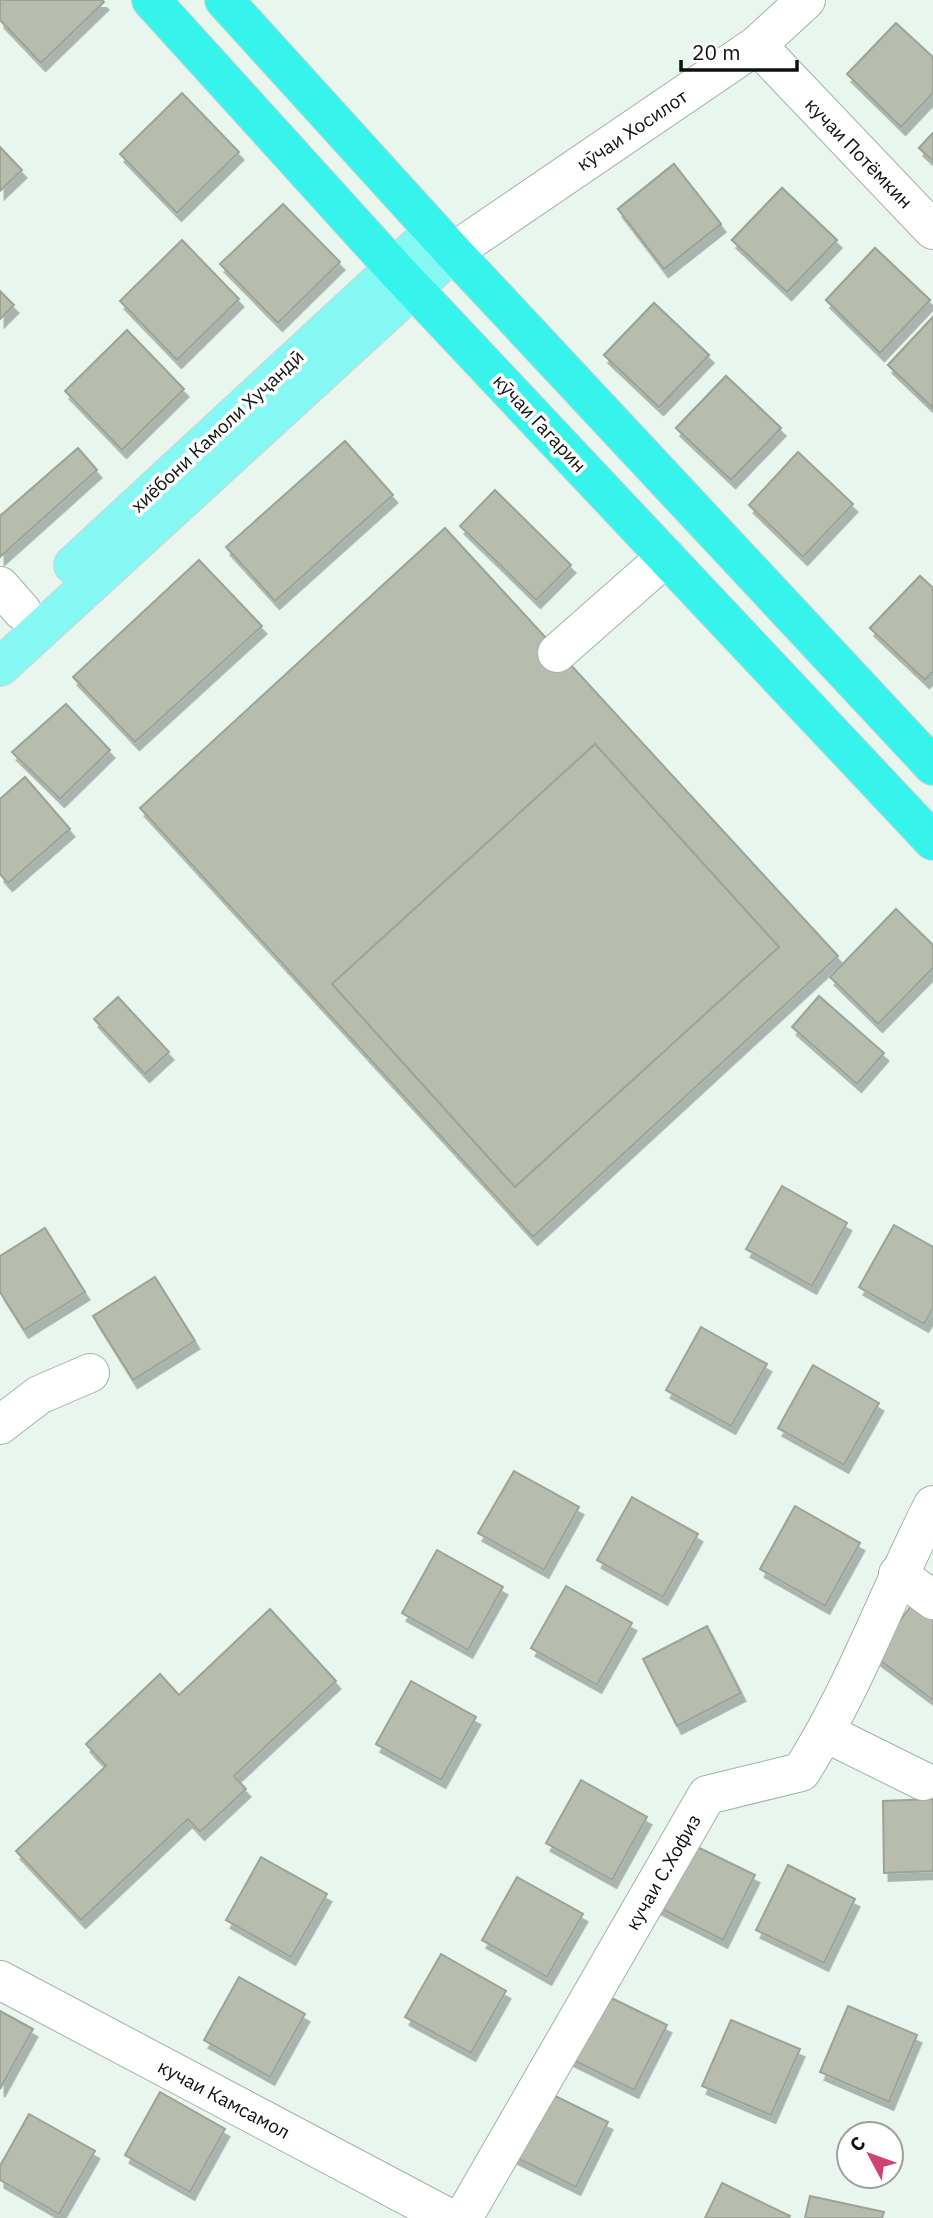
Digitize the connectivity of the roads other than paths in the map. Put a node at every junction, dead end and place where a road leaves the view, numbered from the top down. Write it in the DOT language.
graph roads {
  1 [pos="151,0"];
  2 [pos="224,0"];
  3 [pos="806,0"];
  4 [pos="757,45"];
  5 [pos="933,230"];
  6 [pos="443,242"];
  7 [pos="404,278"];
  8 [pos="666,557"];
  9 [pos="7,609"];
  10 [pos="557,653"];
  11 [pos="0,667"];
  12 [pos="933,766"];
  13 [pos="933,841"];
  14 [pos="90,1373"];
  15 [pos="0,1424"];
  16 [pos="933,1506"];
  17 [pos="898,1574"];
  18 [pos="933,1600"];
  19 [pos="826,1733"];
  20 [pos="923,1781"];
  21 [pos="0,1980"];
  22 [pos="449,2218"];
  23 [pos="463,2218"];
  1 -- 7 [label="highway, кӯчаи Гагарин"];
  2 -- 6 [label="highway"];
  3 -- 4 [label="street, кӯчаи Хосилот"];
  4 -- 5 [label="street, кучаи Потёмкин"];
  4 -- 6 [label="street, кӯчаи Хосилот"];
  6 -- 7 [label="main road, хиёбони Камоли Хуҷандӣ"];
  6 -- 12 [label="highway"];
  7 -- 8 [label="highway, кӯчаи Гагарин"];
  7 -- 9 [label="main road, хиёбони Камоли Хуҷандӣ"];
  7 -- 11 [label="main road, хиёбони Камоли Хуҷандӣ"];
  8 -- 10 [label="street"];
  8 -- 13 [label="highway, кӯчаи Гагарин"];
  14 -- 15 [label="street"];
  16 -- 17 [label="street, кучаи С.Хофиз"];
  17 -- 18 [label="street"];
  17 -- 19 [label="street, кучаи С.Хофиз"];
  19 -- 20 [label="street"];
  19 -- 23 [label="street, кучаи С.Хофиз"];
  21 -- 22 [label="street, кучаи Камсамол"];
}
